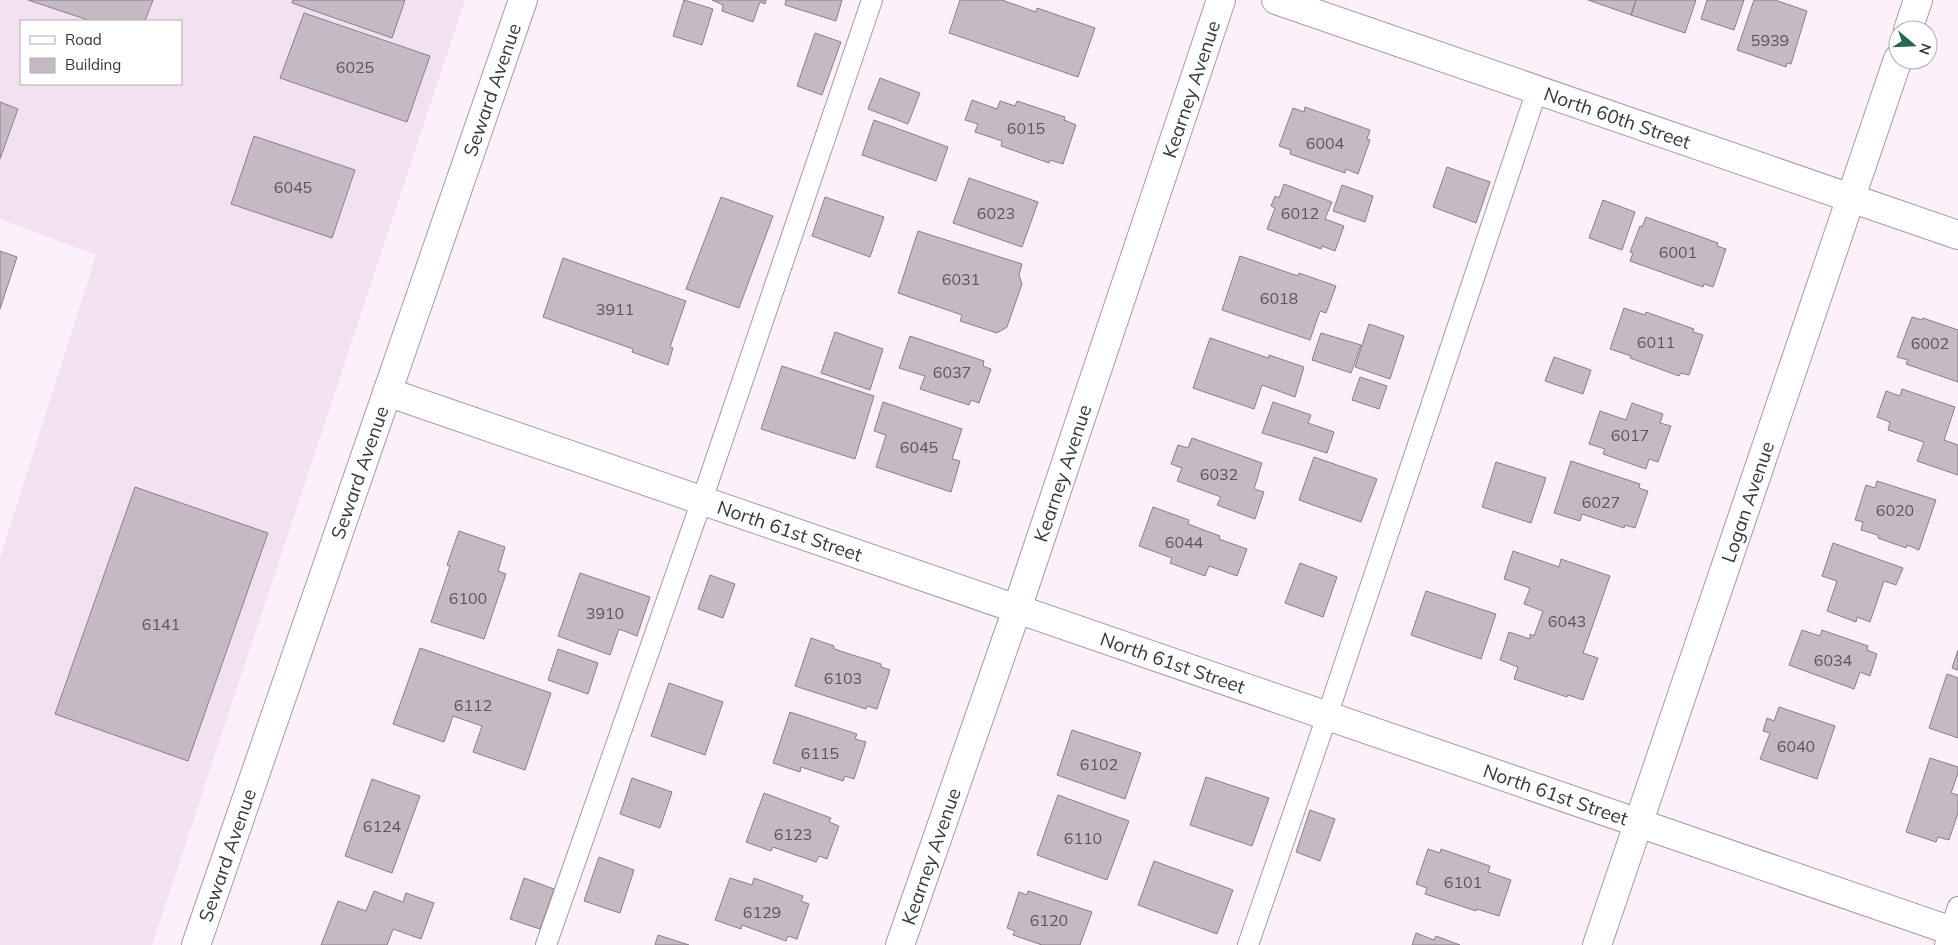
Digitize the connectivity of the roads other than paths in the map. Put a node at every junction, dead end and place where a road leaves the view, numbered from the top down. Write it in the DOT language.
graph roads {
  1 [pos="523,0"];
  2 [pos="872,0"];
  3 [pos="1221,0"];
  4 [pos="1276,0"];
  5 [pos="1918,0"];
  6 [pos="1911,20"];
  7 [pos="1894,70"];
  8 [pos="1537,90"];
  9 [pos="1850,198"];
  10 [pos="1958,235"];
  11 [pos="387,392"];
  12 [pos="702,500"];
  13 [pos="1017,609"];
  14 [pos="1327,716"];
  15 [pos="1640,823"];
  16 [pos="1953,929"];
  17 [pos="196,945"];
  18 [pos="546,945"];
  19 [pos="900,945"];
  20 [pos="1248,945"];
  21 [pos="1597,945"];
  1 -- 11 [label="street, Seward Avenue"];
  2 -- 12 [label="lane"];
  3 -- 13 [label="street, Kearney Avenue"];
  4 -- 8 [label="street, North 60th Street"];
  5 -- 6 [label="street"];
  7 -- 9 [label="street, Logan Avenue"];
  8 -- 9 [label="street, North 60th Street"];
  8 -- 14 [label="lane"];
  9 -- 10 [label="street, North 60th Street"];
  9 -- 15 [label="street, Logan Avenue"];
  11 -- 12 [label="street, North 61st Street"];
  11 -- 17 [label="street, Seward Avenue"];
  12 -- 13 [label="street, North 61st Street"];
  12 -- 18 [label="lane"];
  13 -- 14 [label="street, North 61st Street"];
  13 -- 19 [label="street, Kearney Avenue"];
  14 -- 15 [label="street, North 61st Street"];
  14 -- 20 [label="lane"];
  15 -- 16 [label="street, North 61st Street"];
  15 -- 21 [label="street, Logan Avenue"];
}
